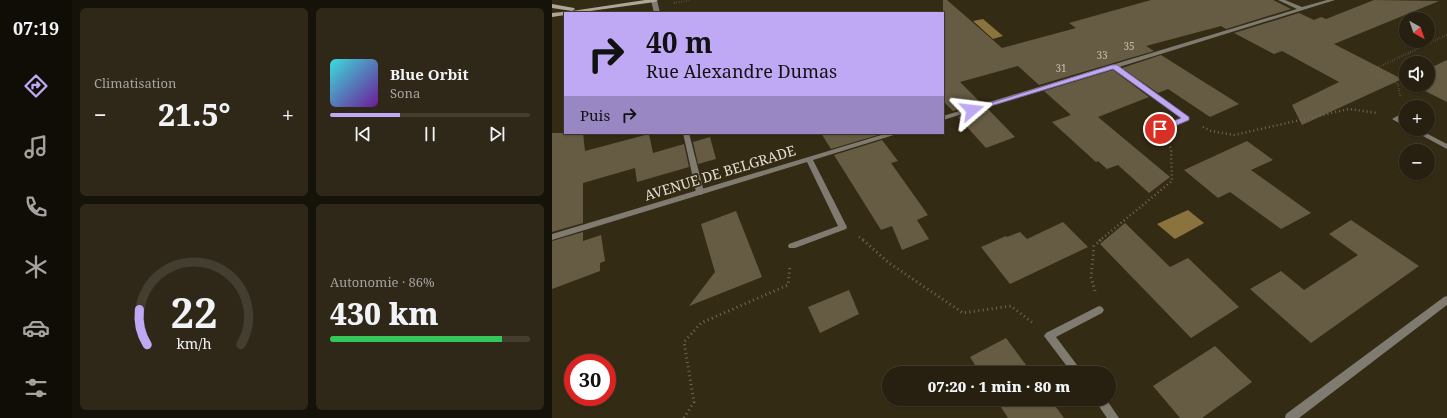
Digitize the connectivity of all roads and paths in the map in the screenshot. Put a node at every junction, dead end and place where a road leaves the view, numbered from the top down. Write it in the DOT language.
graph roads {
  1 [pos="655,0"];
  2 [pos="691,0"];
  3 [pos="1281,0"];
  4 [pos="1332,0"];
  5 [pos="674,3"];
  6 [pos="552,6"];
  7 [pos="1301,10"];
  8 [pos="583,11"];
  9 [pos="575,12"];
  10 [pos="657,12"];
  11 [pos="564,13"];
  12 [pos="552,15"];
  13 [pos="1447,35"];
  14 [pos="1114,66"];
  15 [pos="1402,100"];
  16 [pos="1399,117"];
  17 [pos="944,118"];
  18 [pos="1186,118"];
  19 [pos="1395,119"];
  20 [pos="1399,121"];
  21 [pos="1160,129"];
  22 [pos="686,134"];
  23 [pos="892,134"];
  24 [pos="1426,136"];
  25 [pos="1447,147"];
  26 [pos="809,159"];
  27 [pos="700,192"];
  28 [pos="843,227"];
  29 [pos="552,237"];
  30 [pos="792,246"];
  31 [pos="1447,300"];
  32 [pos="1099,310"];
  33 [pos="1049,336"];
  34 [pos="1073,366"];
  35 [pos="1105,406"];
  36 [pos="684,418"];
  37 [pos="1114,418"];
  38 [pos="1290,418"];
  1 -- 8 [label="main road"];
  1 -- 10 [label="street"];
  2 -- 5 [label="path"];
  3 -- 7 [label="street"];
  4 -- 7 [label="street"];
  6 -- 8 [label="main road"];
  7 -- 14 [label="street"];
  8 -- 9 [label="main road"];
  11 -- 12 [label="main road"];
  13 -- 15 [label="path"];
  14 -- 17 [label="street"];
  14 -- 18 [label="street"];
  16 -- 19 [label="street"];
  18 -- 19 [label="path"];
  18 -- 21 [label="street"];
  19 -- 20 [label="street"];
  21 -- 32 [label="path"];
  22 -- 27 [label="street"];
  23 -- 26 [label="street, AVENUE DE BELGRADE"];
  24 -- 25 [label="street"];
  26 -- 27 [label="street, AVENUE DE BELGRADE"];
  26 -- 28 [label="street"];
  27 -- 29 [label="street, AVENUE DE BELGRADE"];
  28 -- 30 [label="street"];
  28 -- 33 [label="path"];
  30 -- 36 [label="path"];
  31 -- 38 [label="street"];
  32 -- 33 [label="street"];
  33 -- 34 [label="street"];
  35 -- 37 [label="street"];
}
